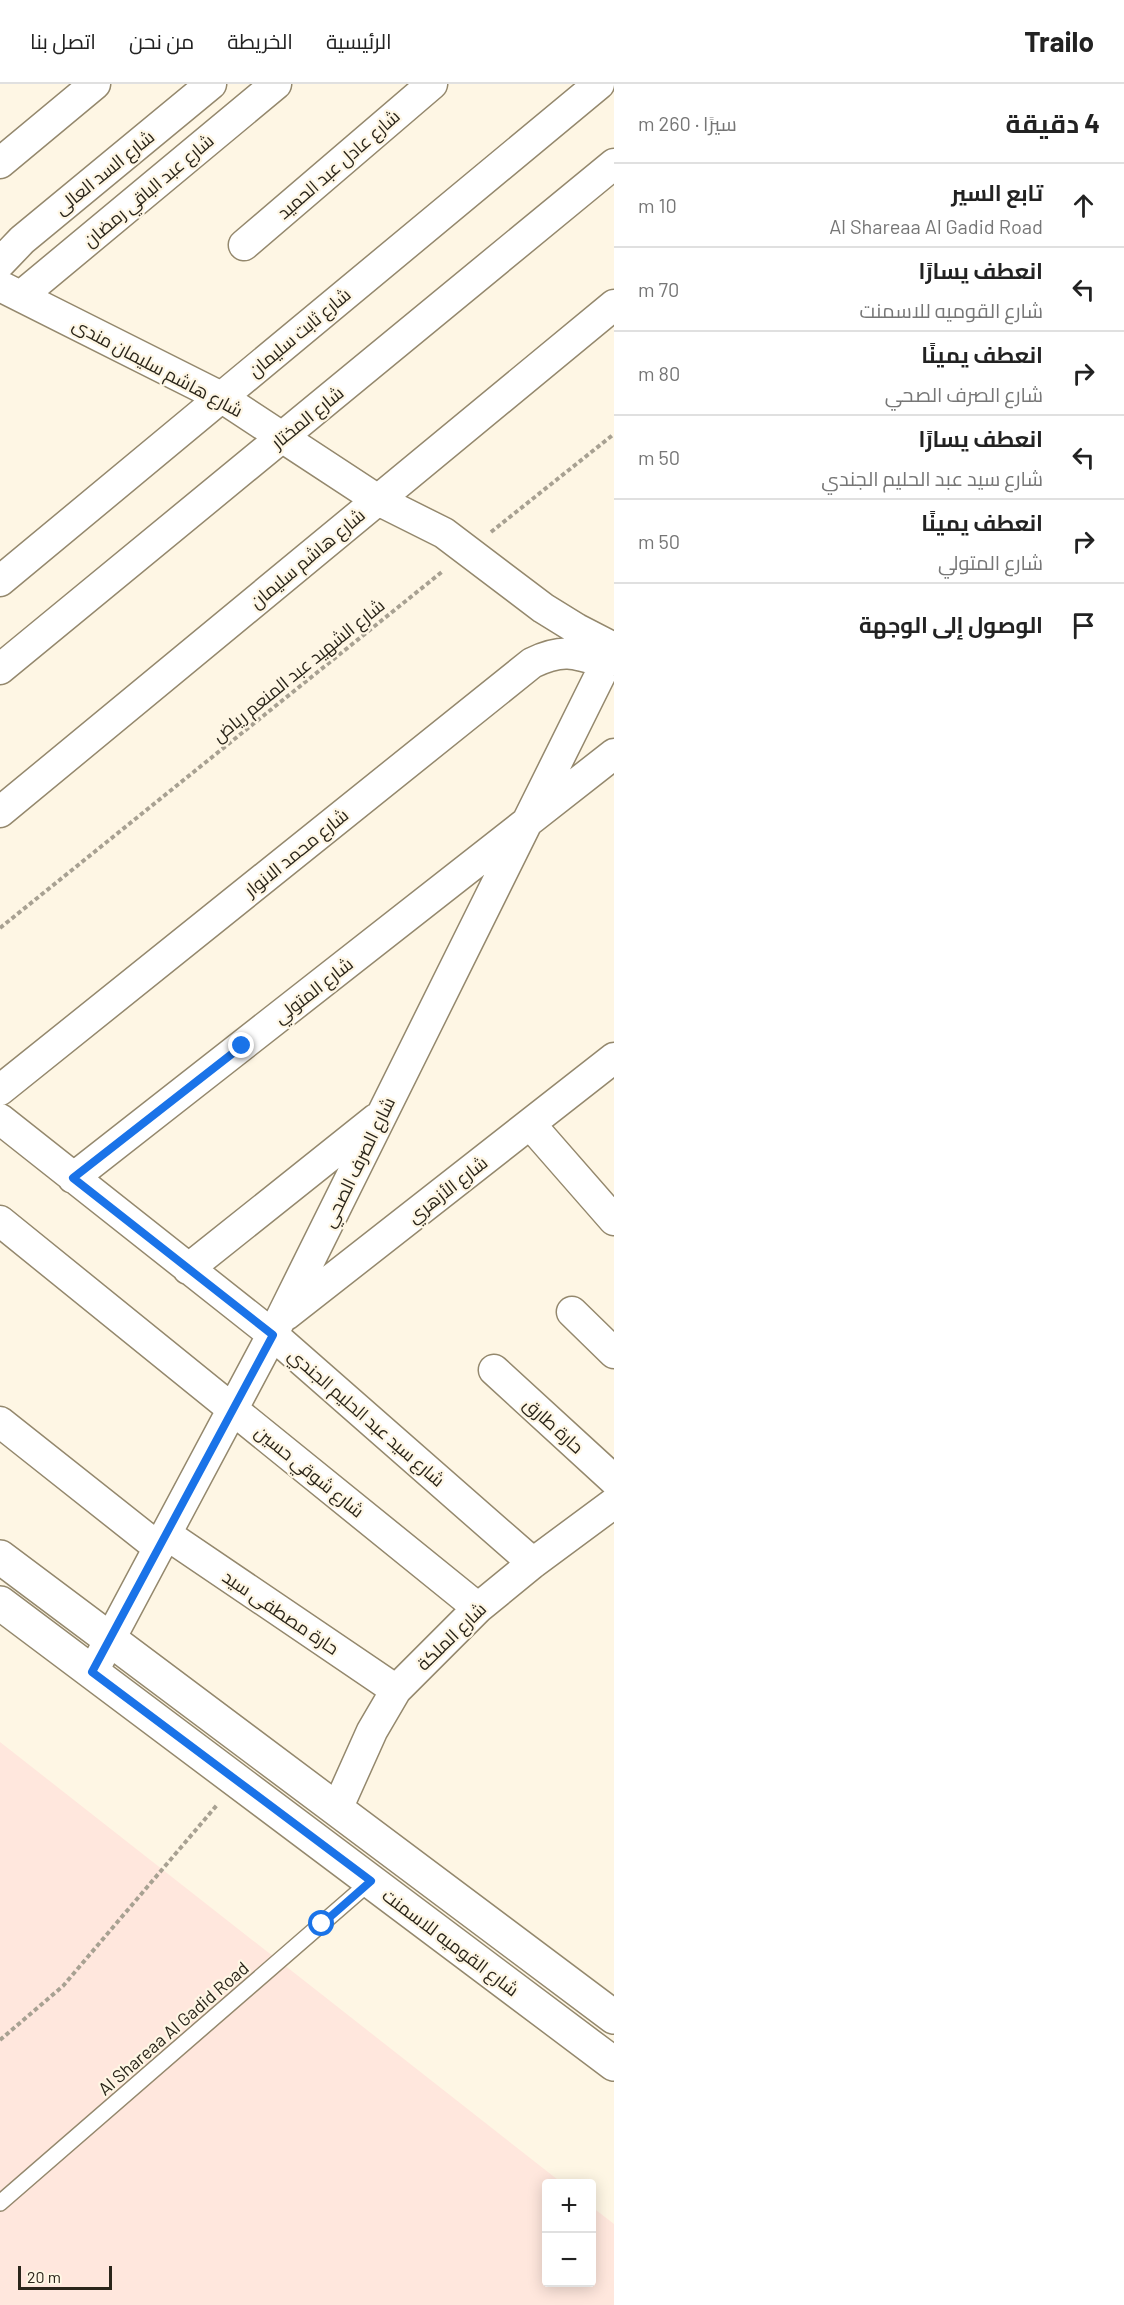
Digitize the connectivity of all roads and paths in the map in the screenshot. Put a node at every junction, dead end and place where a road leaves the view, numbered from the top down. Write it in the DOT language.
graph roads {
  1 [pos="95,84"];
  2 [pos="211,84"];
  3 [pos="276,84"];
  4 [pos="432,84"];
  5 [pos="599,84"];
  6 [pos="0,163"];
  7 [pos="614,164"];
  8 [pos="244,245"];
  9 [pos="0,263"];
  10 [pos="10,291"];
  11 [pos="614,305"];
  12 [pos="221,397"];
  13 [pos="614,435"];
  14 [pos="284,436"];
  15 [pos="378,500"];
  16 [pos="470,550"];
  17 [pos="0,580"];
  18 [pos="612,651"];
  19 [pos="0,669"];
  20 [pos="614,754"];
  21 [pos="0,812"];
  22 [pos="524,825"];
  23 [pos="0,928"];
  24 [pos="614,1058"];
  25 [pos="0,1090"];
  26 [pos="382,1114"];
  27 [pos="0,1119"];
  28 [pos="530,1124"];
  29 [pos="73,1178"];
  30 [pos="614,1220"];
  31 [pos="0,1221"];
  32 [pos="188,1269"];
  33 [pos="572,1312"];
  34 [pos="276,1327"];
  35 [pos="614,1353"];
  36 [pos="494,1370"];
  37 [pos="233,1408"];
  38 [pos="0,1422"];
  39 [pos="614,1480"];
  40 [pos="614,1503"];
  41 [pos="162,1541"];
  42 [pos="0,1557"];
  43 [pos="533,1563"];
  44 [pos="0,1604"];
  45 [pos="478,1608"];
  46 [pos="110,1639"];
  47 [pos="92,1672"];
  48 [pos="396,1690"];
  49 [pos="237,1782"];
  50 [pos="337,1809"];
  51 [pos="401,1857"];
  52 [pos="371,1881"];
  53 [pos="614,2017"];
  54 [pos="0,2040"];
  55 [pos="614,2064"];
  56 [pos="0,2202"];
  1 -- 6 [label="street"];
  2 -- 9 [label="street, شارع السد العالى"];
  3 -- 10 [label="street, شارع عبد الباقي رمضان"];
  4 -- 8 [label="street, شارع عادل عبد الحميد"];
  5 -- 12 [label="street, شارع ثابت سليمان"];
  7 -- 14 [label="street, شارع المختار"];
  10 -- 12 [label="street, شارع هاشم سليمان مندى"];
  11 -- 15 [label="street, شارع هاشم سليمان"];
  12 -- 14 [label="street, شارع هاشم سليمان مندى"];
  12 -- 17 [label="street, شارع ثابت سليمان"];
  13 -- 16 [label="path, شارع الشهيد عبد المنعم رياض"];
  14 -- 15 [label="street, شارع هاشم سليمان مندى"];
  14 -- 19 [label="street, شارع المختار"];
  15 -- 16 [label="street, شارع هاشم سليمان مندى"];
  15 -- 21 [label="street, شارع هاشم سليمان"];
  16 -- 18 [label="street, شارع هاشم سليمان مندى"];
  16 -- 23 [label="path, شارع الشهيد عبد المنعم رياض"];
  18 -- 22 [label="street, شارع الصرف الصحي"];
  18 -- 25 [label="street, شارع محمد الانوار"];
  20 -- 22 [label="street, شارع المتولي"];
  22 -- 26 [label="street, شارع الصرف الصحي"];
  22 -- 29 [label="street, شارع المتولي"];
  24 -- 28 [label="street, شارع الأزهري"];
  26 -- 32 [label="street"];
  26 -- 34 [label="street, شارع الصرف الصحي"];
  27 -- 29 [label="street, شارع سيد عبد الحليم الجندي"];
  28 -- 30 [label="street"];
  28 -- 34 [label="street, شارع الأزهري"];
  29 -- 32 [label="street, شارع سيد عبد الحليم الجندي"];
  31 -- 37 [label="street, شارع شوقي حسين"];
  32 -- 34 [label="street, شارع سيد عبد الحليم الجندي"];
  33 -- 35 [label="street"];
  34 -- 37 [label="street, شارع الصرف الصحي"];
  34 -- 43 [label="street, شارع سيد عبد الحليم الجندي"];
  36 -- 39 [label="street, حارة طارق"];
  37 -- 41 [label="street, شارع الصرف الصحي"];
  37 -- 45 [label="street, شارع شوقي حسين"];
  38 -- 41 [label="street, حارة مصطفى سيد"];
  40 -- 43 [label="street, شارع الملكة"];
  41 -- 46 [label="street, شارع الصرف الصحي"];
  41 -- 48 [label="street, حارة مصطفى سيد"];
  42 -- 46 [label="main road, شارع القوميه للاسمنت"];
  43 -- 45 [label="street, شارع الملكة"];
  44 -- 47 [label="main road, شارع القوميه للاسمنت"];
  45 -- 48 [label="street, شارع الملكة"];
  46 -- 47 [label="street, شارع الصرف الصحي"];
  46 -- 50 [label="main road, شارع القوميه للاسمنت"];
  47 -- 49 [label="main road, شارع القوميه للاسمنت"];
  48 -- 50 [label="street, شارع الملكة"];
  49 -- 52 [label="main road, شارع القوميه للاسمنت"];
  49 -- 54 [label="path"];
  50 -- 51 [label="main road, شارع القوميه للاسمنت"];
  51 -- 52 [label="main road"];
  51 -- 53 [label="main road, شارع القوميه للاسمنت"];
  52 -- 55 [label="main road, شارع القوميه للاسمنت"];
  52 -- 56 [label="lane, Al Shareaa Al Gadid Road"];
}
